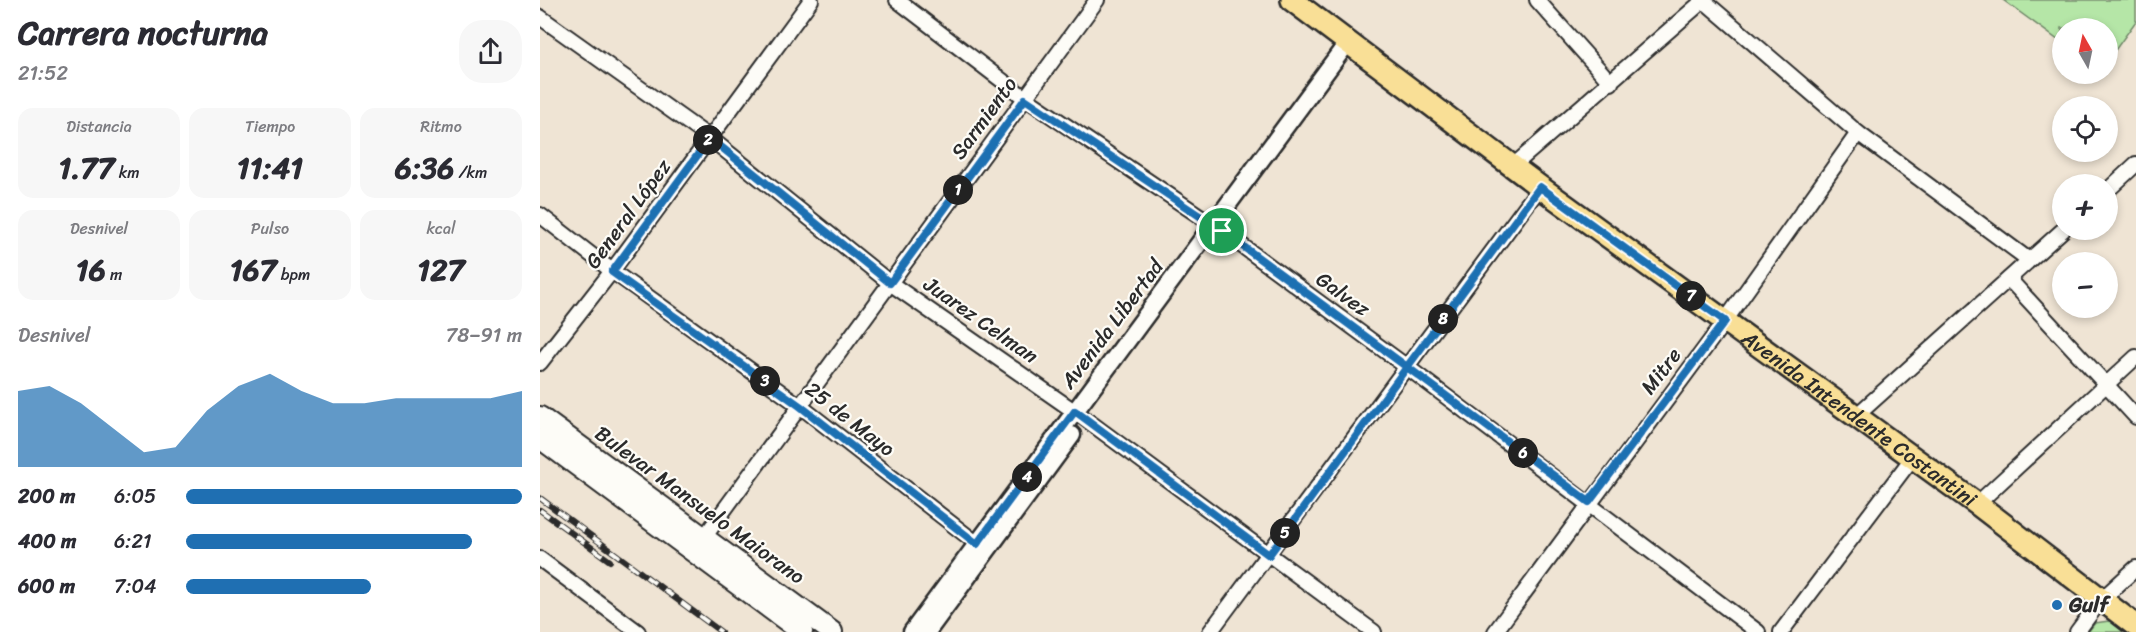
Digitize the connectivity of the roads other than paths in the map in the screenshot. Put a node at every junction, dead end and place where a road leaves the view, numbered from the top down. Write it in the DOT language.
graph roads {
  1 [pos="811,0"];
  2 [pos="897,0"];
  3 [pos="1097,0"];
  4 [pos="1292,0"];
  5 [pos="1538,0"];
  6 [pos="1704,0"];
  7 [pos="540,17"];
  8 [pos="1352,45"];
  9 [pos="1611,83"];
  10 [pos="1025,99"];
  11 [pos="1858,133"];
  12 [pos="710,138"];
  13 [pos="1513,166"];
  14 [pos="2135,168"];
  15 [pos="2118,182"];
  16 [pos="1540,187"];
  17 [pos="540,215"];
  18 [pos="1217,228"];
  19 [pos="2052,240"];
  20 [pos="2029,261"];
  21 [pos="612,272"];
  22 [pos="2009,279"];
  23 [pos="890,283"];
  24 [pos="1725,321"];
  25 [pos="2136,357"];
  26 [pos="540,363"];
  27 [pos="1407,367"];
  28 [pos="2107,383"];
  29 [pos="800,406"];
  30 [pos="1080,415"];
  31 [pos="1856,416"];
  32 [pos="540,417"];
  33 [pos="2136,417"];
  34 [pos="540,438"];
  35 [pos="1913,457"];
  36 [pos="1589,502"];
  37 [pos="1977,504"];
  38 [pos="699,545"];
  39 [pos="982,548"];
  40 [pos="1269,555"];
  41 [pos="540,559"];
  42 [pos="2136,568"];
  43 [pos="2100,601"];
  44 [pos="2136,626"];
  45 [pos="638,632"];
  46 [pos="802,632"];
  47 [pos="832,632"];
  48 [pos="912,632"];
  49 [pos="927,632"];
  50 [pos="1210,632"];
  51 [pos="1374,632"];
  52 [pos="1496,632"];
  53 [pos="1758,632"];
  54 [pos="1781,632"];
  55 [pos="2077,632"];
  1 -- 12 [label="street, General López"];
  2 -- 10 [label="street, Galvez"];
  3 -- 10 [label="street, Sarmiento"];
  4 -- 8 [label="main road, Avenida Intendente Costantini"];
  5 -- 9 [label="street"];
  6 -- 9 [label="street"];
  6 -- 11 [label="street"];
  7 -- 12 [label="street, Juarez Celman"];
  8 -- 13 [label="main road, Avenida Intendente Costantini"];
  8 -- 18 [label="street, Avenida Libertad"];
  9 -- 13 [label="street"];
  10 -- 18 [label="street, Galvez"];
  10 -- 23 [label="street, Sarmiento"];
  11 -- 20 [label="street"];
  11 -- 24 [label="street, Mitre"];
  12 -- 21 [label="street, General López"];
  12 -- 23 [label="street, Juarez Celman"];
  13 -- 16 [label="main road, Avenida Intendente Costantini"];
  14 -- 15 [label="street"];
  16 -- 24 [label="main road, Avenida Intendente Costantini"];
  16 -- 27 [label="street"];
  17 -- 21 [label="street, 25 de Mayo"];
  18 -- 27 [label="street, Galvez"];
  18 -- 30 [label="street, Avenida Libertad"];
  19 -- 20 [label="street"];
  20 -- 22 [label="street"];
  21 -- 26 [label="street, General López"];
  21 -- 29 [label="street, 25 de Mayo"];
  22 -- 28 [label="street"];
  22 -- 31 [label="street"];
  23 -- 29 [label="street, Sarmiento"];
  23 -- 30 [label="street, Juarez Celman"];
  24 -- 31 [label="main road, Avenida Intendente Costantini"];
  24 -- 36 [label="street, Mitre"];
  25 -- 28 [label="street"];
  27 -- 36 [label="street, Galvez"];
  27 -- 40 [label="street"];
  28 -- 33 [label="street"];
  28 -- 37 [label="street"];
  29 -- 38 [label="street, Sarmiento"];
  29 -- 39 [label="street, 25 de Mayo"];
  30 -- 39 [label="street, Avenida Libertad"];
  30 -- 40 [label="street, Juarez Celman"];
  31 -- 35 [label="main road, Avenida Intendente Costantini"];
  32 -- 38 [label="main road, Bulevar Mansuelo Maiorano"];
  34 -- 38 [label="main road, Bulevar Mansuelo Maiorano"];
  35 -- 37 [label="main road, Avenida Intendente Costantini"];
  35 -- 54 [label="street"];
  36 -- 52 [label="street, Mitre"];
  36 -- 53 [label="street, Galvez"];
  37 -- 43 [label="main road, Avenida Intendente Costantini"];
  38 -- 46 [label="main road, Bulevar Mansuelo Maiorano"];
  38 -- 47 [label="main road, Bulevar Mansuelo Maiorano"];
  39 -- 48 [label="street, Avenida Libertad"];
  39 -- 49 [label="street, Avenida Libertad"];
  40 -- 50 [label="street"];
  40 -- 51 [label="street, Juarez Celman"];
  41 -- 45 [label="street"];
  42 -- 43 [label="street"];
  43 -- 44 [label="main road, Avenida Intendente Costantini"];
  43 -- 55 [label="street"];
}
